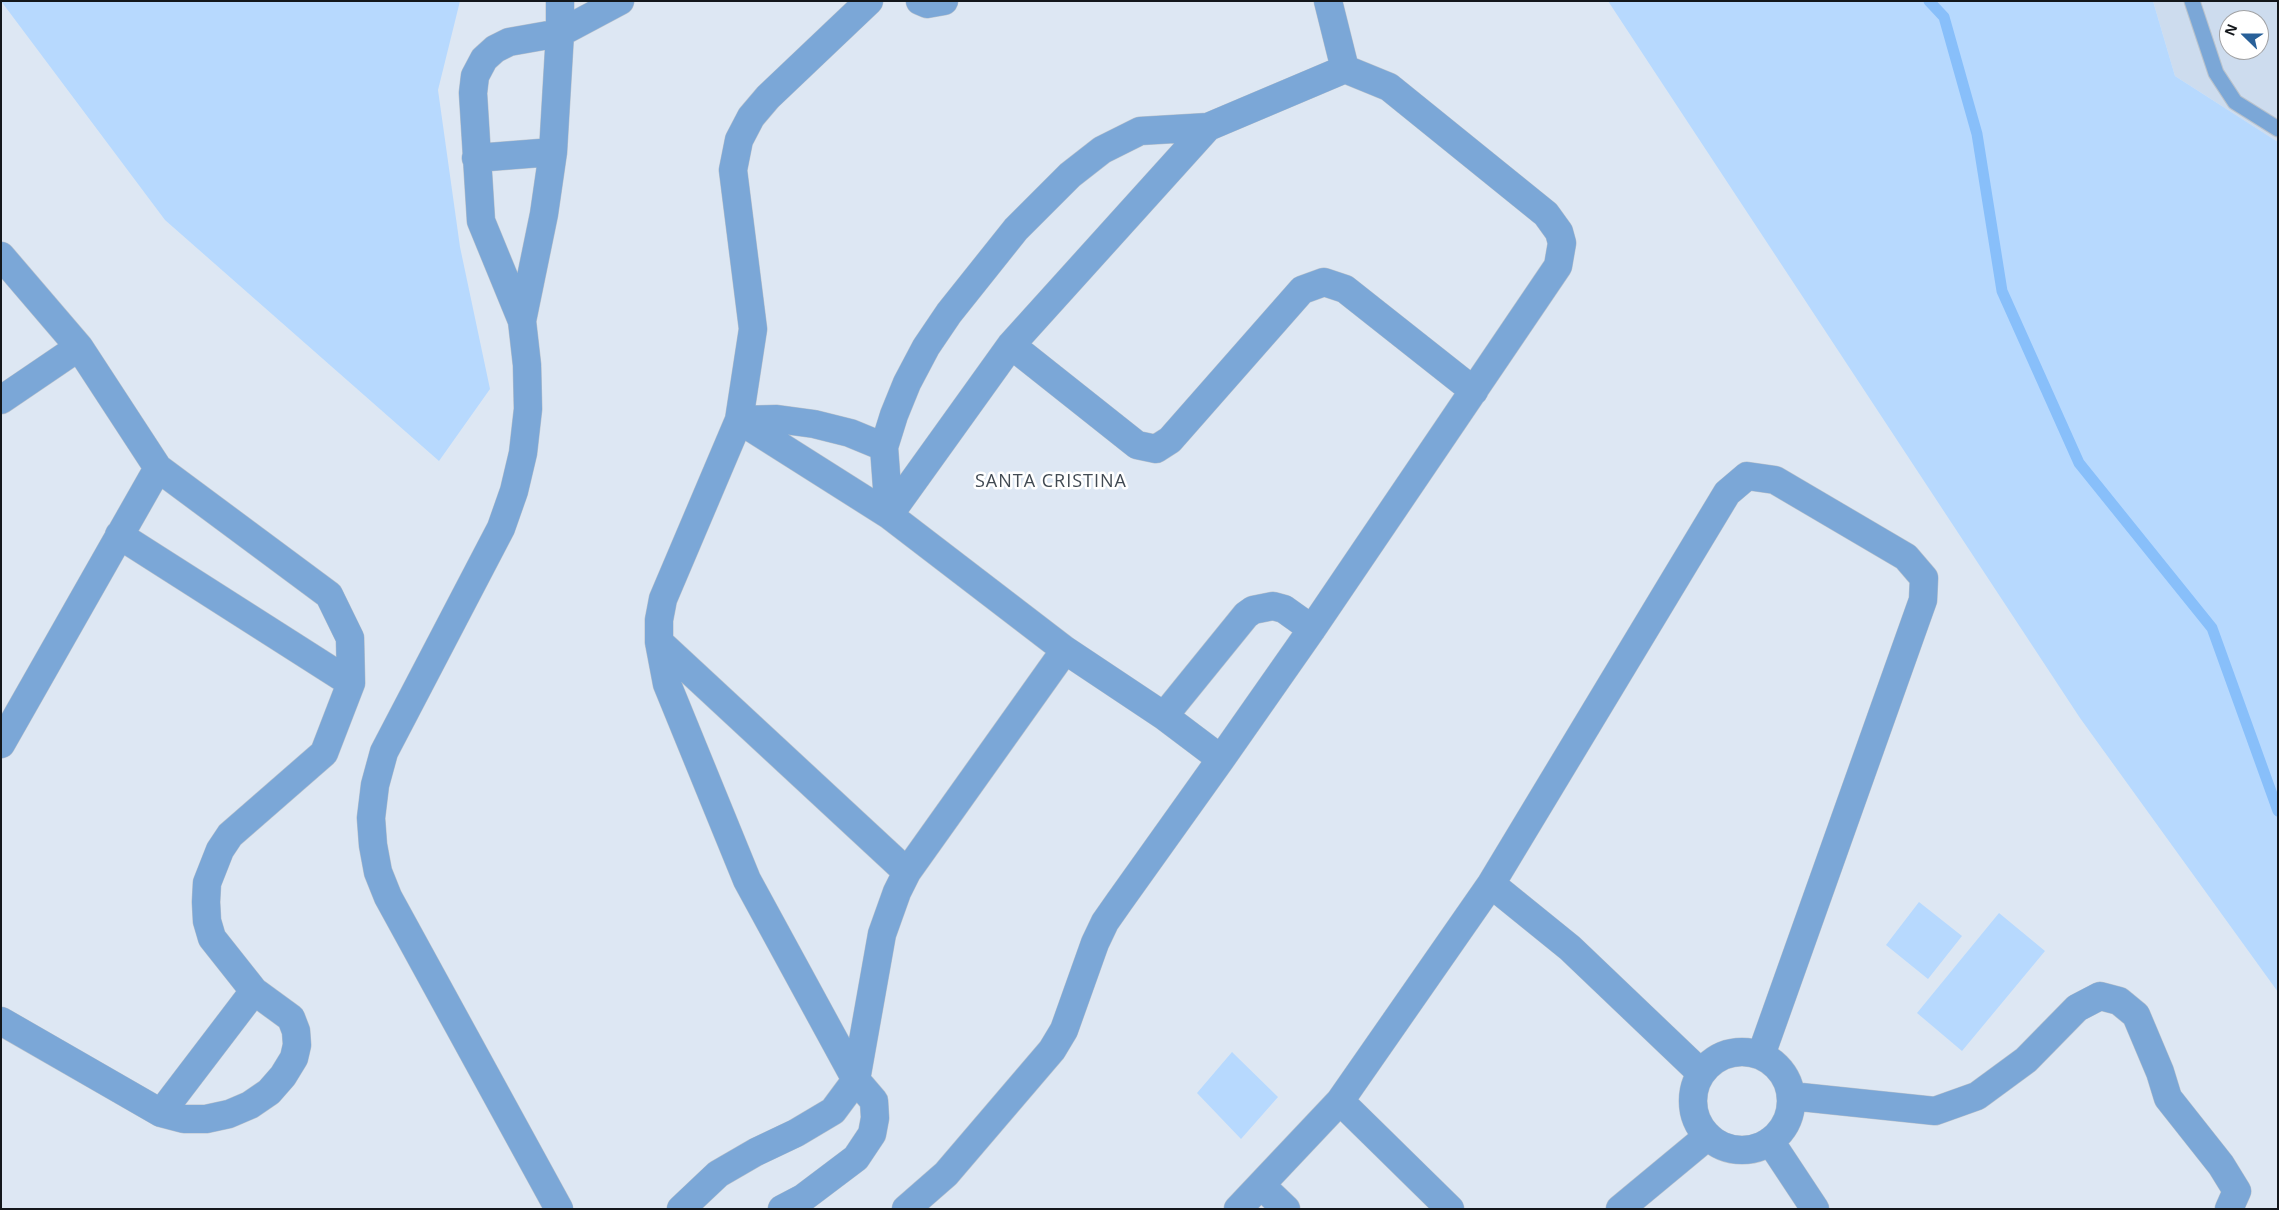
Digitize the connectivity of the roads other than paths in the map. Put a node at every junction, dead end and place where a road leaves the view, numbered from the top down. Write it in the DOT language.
graph roads {
  1 [pos="560,1"];
  2 [pos="620,1"];
  3 [pos="869,1"];
  4 [pos="920,1"];
  5 [pos="944,1"];
  6 [pos="1328,1"];
  7 [pos="2192,1"];
  8 [pos="560,33"];
  9 [pos="1345,70"];
  10 [pos="1208,127"];
  11 [pos="2278,129"];
  12 [pos="552,152"];
  13 [pos="476,158"];
  14 [pos="1,256"];
  15 [pos="522,321"];
  16 [pos="1011,346"];
  17 [pos="79,347"];
  18 [pos="1474,391"];
  19 [pos="1,400"];
  20 [pos="739,420"];
  21 [pos="884,447"];
  22 [pos="158,468"];
  23 [pos="889,515"];
  24 [pos="119,534"];
  25 [pos="1312,629"];
  26 [pos="658,642"];
  27 [pos="1065,650"];
  28 [pos="351,683"];
  29 [pos="1164,716"];
  30 [pos="1,744"];
  31 [pos="1221,758"];
  32 [pos="907,872"];
  33 [pos="1491,884"];
  34 [pos="254,991"];
  35 [pos="1,1021"];
  36 [pos="1761,1055"];
  37 [pos="1701,1073"];
  38 [pos="856,1080"];
  39 [pos="1791,1096"];
  40 [pos="1340,1101"];
  41 [pos="161,1113"];
  42 [pos="1708,1136"];
  43 [pos="1770,1141"];
  44 [pos="1262,1186"];
  45 [pos="801,1205"];
  46 [pos="559,1209"];
  47 [pos="681,1209"];
  48 [pos="906,1209"];
  49 [pos="1238,1209"];
  50 [pos="1286,1209"];
  51 [pos="1450,1209"];
  52 [pos="1620,1209"];
  53 [pos="1815,1209"];
  54 [pos="2229,1209"];
  1 -- 8 [label="street"];
  2 -- 8 [label="street"];
  3 -- 20 [label="street"];
  4 -- 5 [label="street"];
  6 -- 9 [label="street"];
  7 -- 11 [label="lane"];
  8 -- 12 [label="street"];
  8 -- 13 [label="street"];
  9 -- 10 [label="street"];
  9 -- 18 [label="street"];
  10 -- 16 [label="street"];
  10 -- 21 [label="street"];
  12 -- 13 [label="street"];
  12 -- 15 [label="street"];
  13 -- 15 [label="street"];
  14 -- 17 [label="street"];
  15 -- 46 [label="street"];
  16 -- 18 [label="street"];
  16 -- 23 [label="street"];
  17 -- 19 [label="street"];
  17 -- 22 [label="street"];
  18 -- 25 [label="street"];
  20 -- 21 [label="street"];
  20 -- 23 [label="street"];
  20 -- 26 [label="street"];
  21 -- 23 [label="street"];
  22 -- 24 [label="street"];
  22 -- 28 [label="street"];
  23 -- 27 [label="street"];
  24 -- 28 [label="street"];
  24 -- 30 [label="street"];
  25 -- 29 [label="street"];
  25 -- 31 [label="street"];
  26 -- 32 [label="street"];
  26 -- 38 [label="street"];
  27 -- 29 [label="street"];
  27 -- 32 [label="street"];
  28 -- 34 [label="street"];
  29 -- 31 [label="street"];
  31 -- 48 [label="street"];
  32 -- 38 [label="street"];
  33 -- 36 [label="street"];
  33 -- 37 [label="street"];
  33 -- 40 [label="street"];
  34 -- 41 [label="street"];
  34 -- 41 [label="street"];
  35 -- 41 [label="street"];
  36 -- 37 [label="street"];
  36 -- 39 [label="street"];
  37 -- 42 [label="street"];
  38 -- 45 [label="street"];
  38 -- 47 [label="street"];
  39 -- 43 [label="street"];
  39 -- 54 [label="street"];
  40 -- 44 [label="street"];
  40 -- 51 [label="street"];
  42 -- 43 [label="street"];
  42 -- 52 [label="street"];
  43 -- 53 [label="street"];
  44 -- 49 [label="street"];
  44 -- 50 [label="street"];
}
